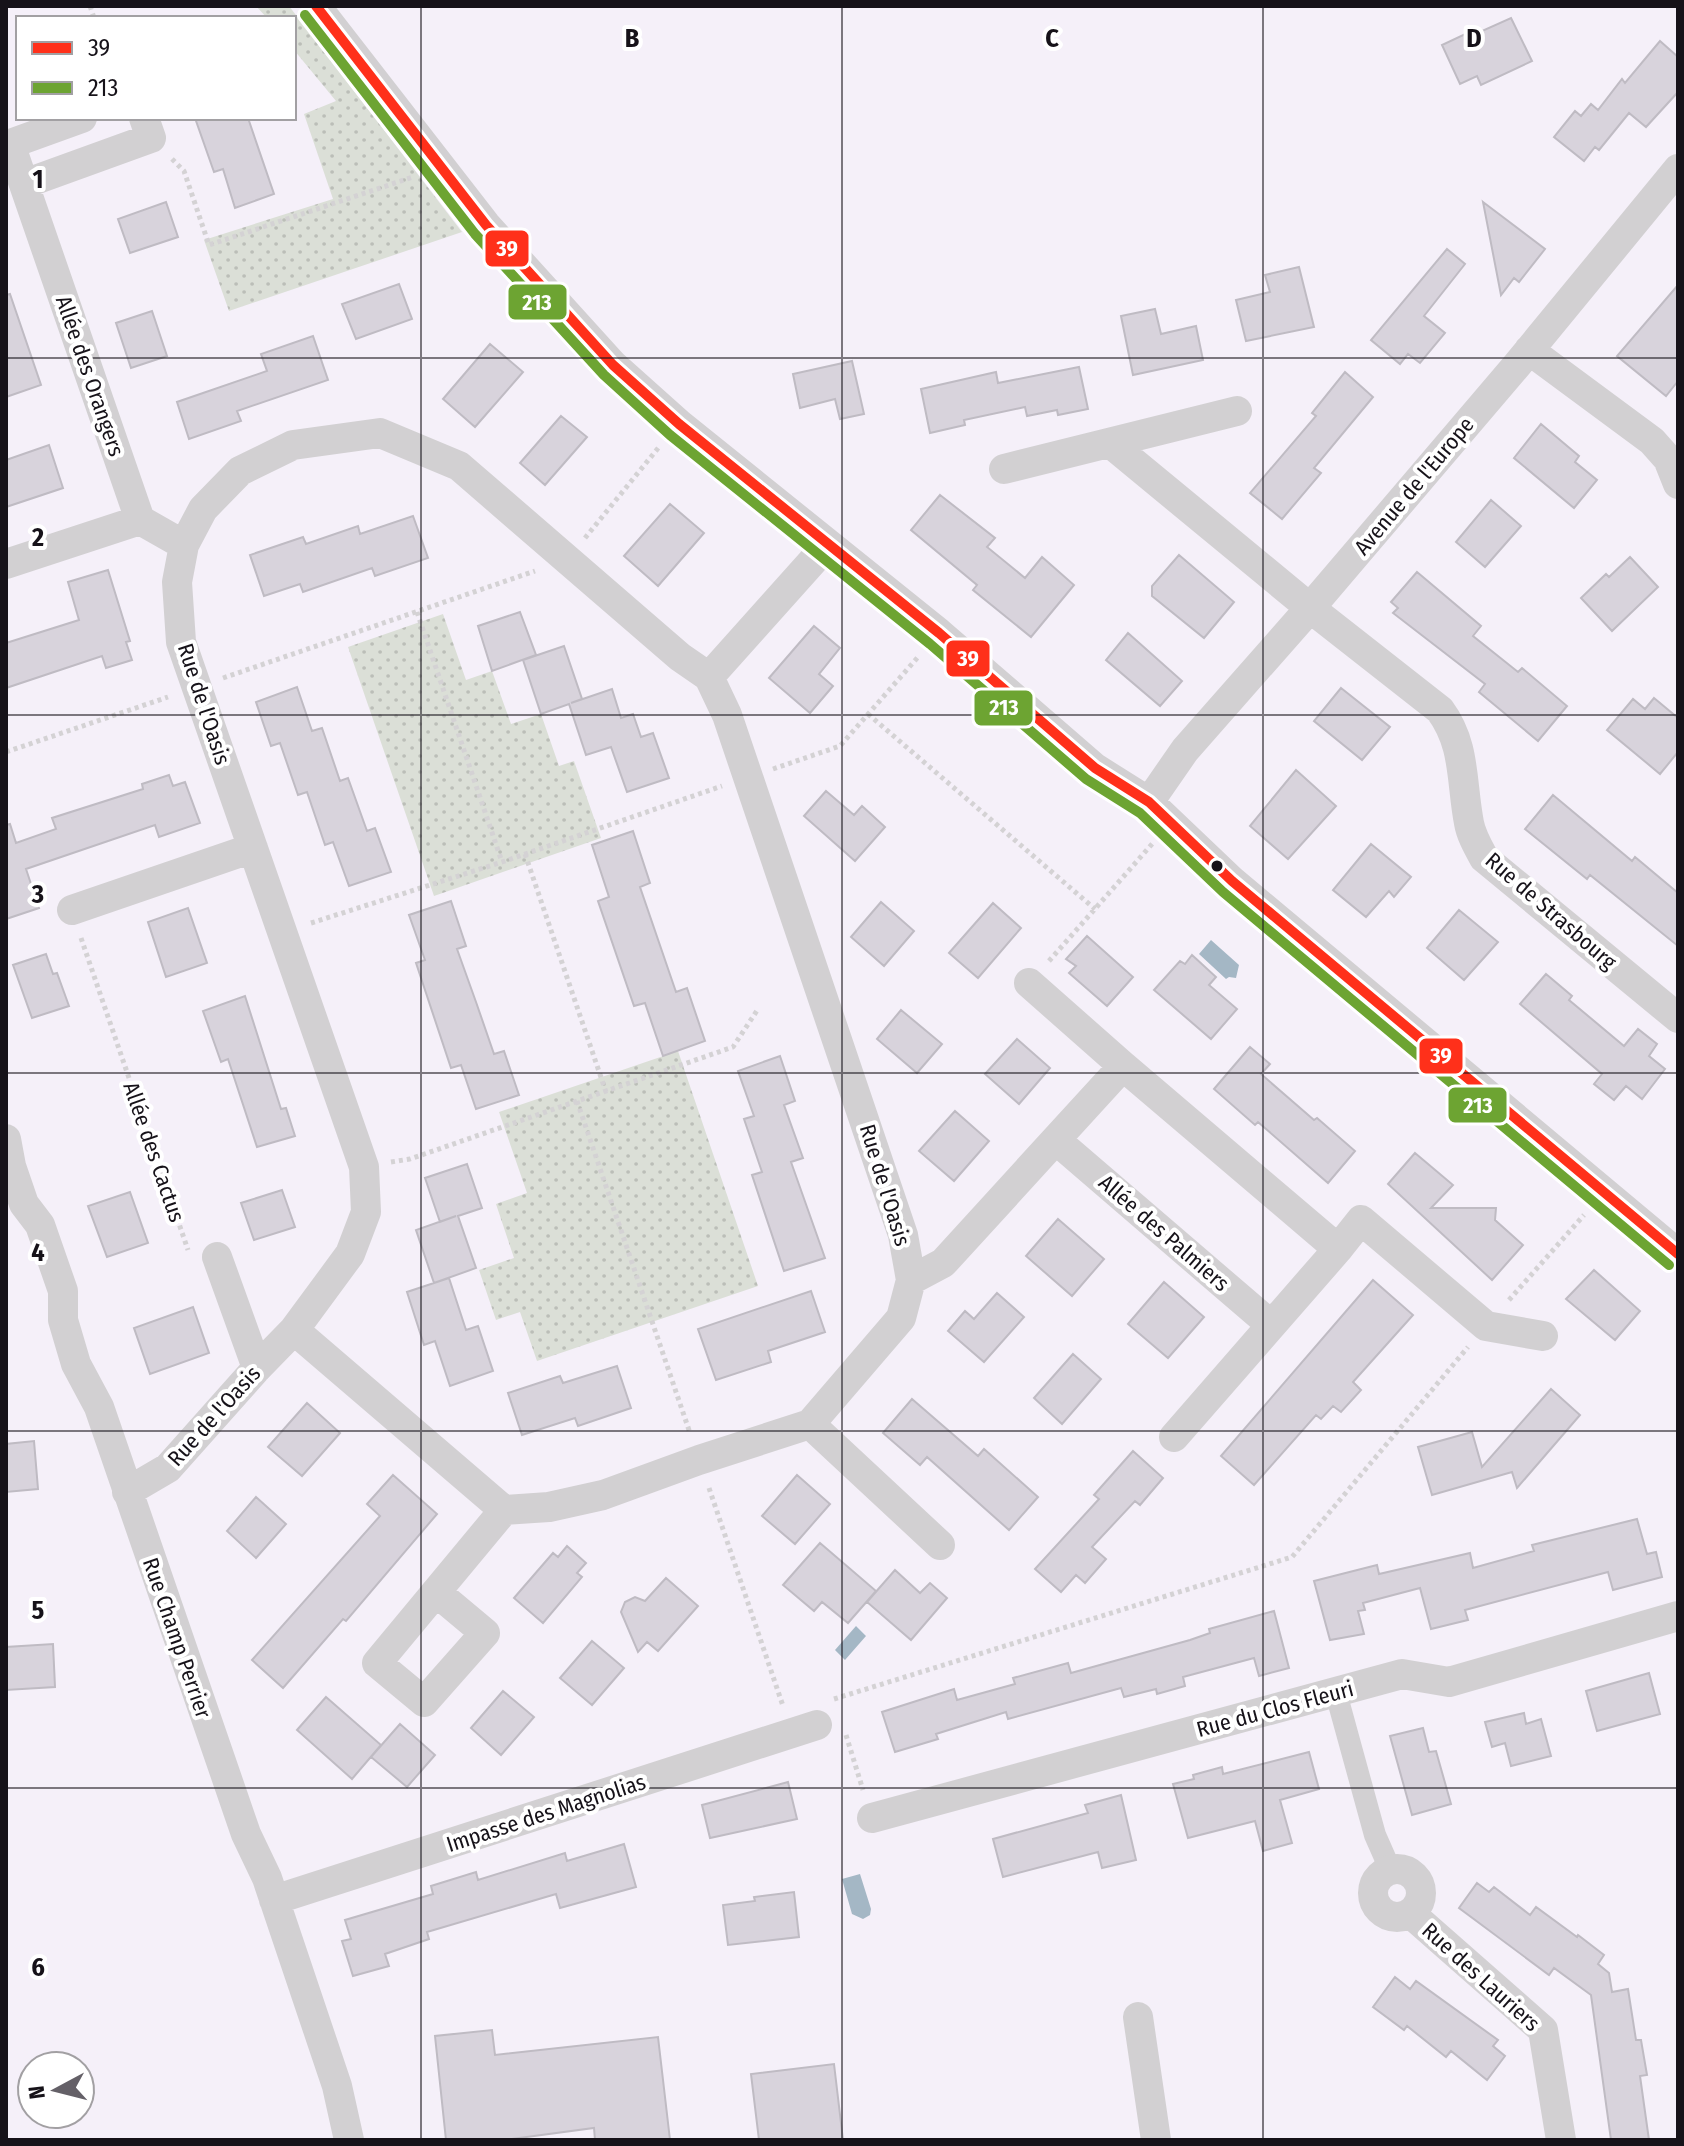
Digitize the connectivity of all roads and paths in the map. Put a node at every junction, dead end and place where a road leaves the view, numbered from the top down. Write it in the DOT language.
graph roads {
  1 [pos="316,6"];
  2 [pos="76,120"];
  3 [pos="147,128"];
  4 [pos="441,168"];
  5 [pos="1678,169"];
  6 [pos="24,184"];
  7 [pos="1529,350"];
  8 [pos="1237,411"];
  9 [pos="679,424"];
  10 [pos="1110,443"];
  11 [pos="1004,469"];
  12 [pos="1678,484"];
  13 [pos="140,520"];
  14 [pos="828,544"];
  15 [pos="184,545"];
  16 [pos="567,560"];
  17 [pos="6,564"];
  18 [pos="1310,608"];
  19 [pos="417,612"];
  20 [pos="939,633"];
  21 [pos="709,677"];
  22 [pos="197,687"];
  23 [pos="868,714"];
  24 [pos="6,752"];
  25 [pos="748,777"];
  26 [pos="1149,802"];
  27 [pos="1156,839"];
  28 [pos="253,848"];
  29 [pos="525,854"];
  30 [pos="502,862"];
  31 [pos="1095,909"];
  32 [pos="72,910"];
  33 [pos="283,932"];
  34 [pos="1029,983"];
  35 [pos="758,1009"];
  36 [pos="1678,1018"];
  37 [pos="1123,1066"];
  38 [pos="606,1092"];
  39 [pos="577,1101"];
  40 [pos="6,1139"];
  41 [pos="1057,1141"];
  42 [pos="364,1167"];
  43 [pos="1603,1193"];
  44 [pos="1338,1249"];
  45 [pos="1678,1254"];
  46 [pos="217,1257"];
  47 [pos="911,1280"];
  48 [pos="1271,1325"];
  49 [pos="1486,1326"];
  50 [pos="294,1330"];
  51 [pos="1543,1336"];
  52 [pos="257,1368"];
  53 [pos="810,1424"];
  54 [pos="1174,1437"];
  55 [pos="699,1460"];
  56 [pos="127,1492"];
  57 [pos="504,1510"];
  58 [pos="940,1545"];
  59 [pos="436,1592"];
  60 [pos="1678,1616"];
  61 [pos="1336,1693"];
  62 [pos="786,1714"];
  63 [pos="828,1719"];
  64 [pos="872,1818"];
  65 [pos="1390,1869"];
  66 [pos="274,1900"];
  67 [pos="1138,2017"];
  68 [pos="349,2140"];
  69 [pos="1156,2140"];
  70 [pos="1561,2140"];
  1 -- 4 [label="street"];
  2 -- 6 [label="street, Allée des Orangers"];
  3 -- 4 [label="path"];
  3 -- 6 [label="street"];
  4 -- 9 [label="street"];
  5 -- 7 [label="street, Avenue de l'Europe"];
  6 -- 13 [label="street, Allée des Orangers"];
  7 -- 12 [label="street"];
  7 -- 18 [label="street, Avenue de l'Europe"];
  8 -- 10 [label="street"];
  9 -- 14 [label="street"];
  9 -- 16 [label="path"];
  10 -- 11 [label="street"];
  10 -- 18 [label="street, Rue de Strasbourg"];
  13 -- 15 [label="street"];
  13 -- 17 [label="street"];
  14 -- 20 [label="street"];
  14 -- 21 [label="street"];
  15 -- 16 [label="street, Rue de l'Oasis"];
  15 -- 22 [label="street, Rue de l'Oasis"];
  16 -- 19 [label="path"];
  16 -- 21 [label="street, Rue de l'Oasis"];
  18 -- 26 [label="street, Avenue de l'Europe"];
  18 -- 36 [label="street, Rue de Strasbourg"];
  19 -- 22 [label="path"];
  19 -- 30 [label="path"];
  20 -- 23 [label="path"];
  20 -- 26 [label="street"];
  21 -- 25 [label="street, Rue de l'Oasis"];
  22 -- 24 [label="path"];
  22 -- 28 [label="street, Rue de l'Oasis"];
  23 -- 25 [label="path"];
  23 -- 31 [label="path"];
  25 -- 29 [label="path"];
  25 -- 47 [label="street, Rue de l'Oasis"];
  26 -- 43 [label="street"];
  27 -- 31 [label="path"];
  28 -- 32 [label="street"];
  28 -- 33 [label="street, Rue de l'Oasis"];
  29 -- 30 [label="path"];
  29 -- 38 [label="path"];
  30 -- 33 [label="path"];
  31 -- 34 [label="path"];
  32 -- 46 [label="path, Allée des Cactus"];
  33 -- 42 [label="street, Rue de l'Oasis"];
  34 -- 37 [label="street"];
  35 -- 38 [label="path"];
  37 -- 41 [label="street"];
  37 -- 44 [label="street"];
  38 -- 39 [label="path"];
  39 -- 42 [label="path"];
  39 -- 55 [label="path"];
  40 -- 56 [label="street, Rue Champ Perrier"];
  41 -- 47 [label="street"];
  41 -- 48 [label="street, Allée des Palmiers"];
  42 -- 50 [label="street, Rue de l'Oasis"];
  43 -- 45 [label="street"];
  43 -- 49 [label="path"];
  44 -- 48 [label="street"];
  44 -- 49 [label="street"];
  46 -- 52 [label="street"];
  47 -- 53 [label="street, Rue de l'Oasis"];
  48 -- 54 [label="street"];
  49 -- 51 [label="street"];
  49 -- 63 [label="path"];
  50 -- 52 [label="street, Rue de l'Oasis"];
  50 -- 57 [label="street"];
  52 -- 56 [label="street, Rue de l'Oasis"];
  53 -- 55 [label="street"];
  53 -- 58 [label="street"];
  55 -- 57 [label="street"];
  55 -- 62 [label="path"];
  56 -- 66 [label="street, Rue Champ Perrier"];
  57 -- 59 [label="street"];
  60 -- 61 [label="street, Rue du Clos Fleuri"];
  61 -- 64 [label="street, Rue du Clos Fleuri"];
  61 -- 65 [label="street"];
  63 -- 64 [label="path"];
  63 -- 66 [label="street, Impasse des Magnolias"];
  65 -- 70 [label="street, Rue des Lauriers"];
  66 -- 68 [label="street, Rue Champ Perrier"];
  67 -- 69 [label="street"];
}
